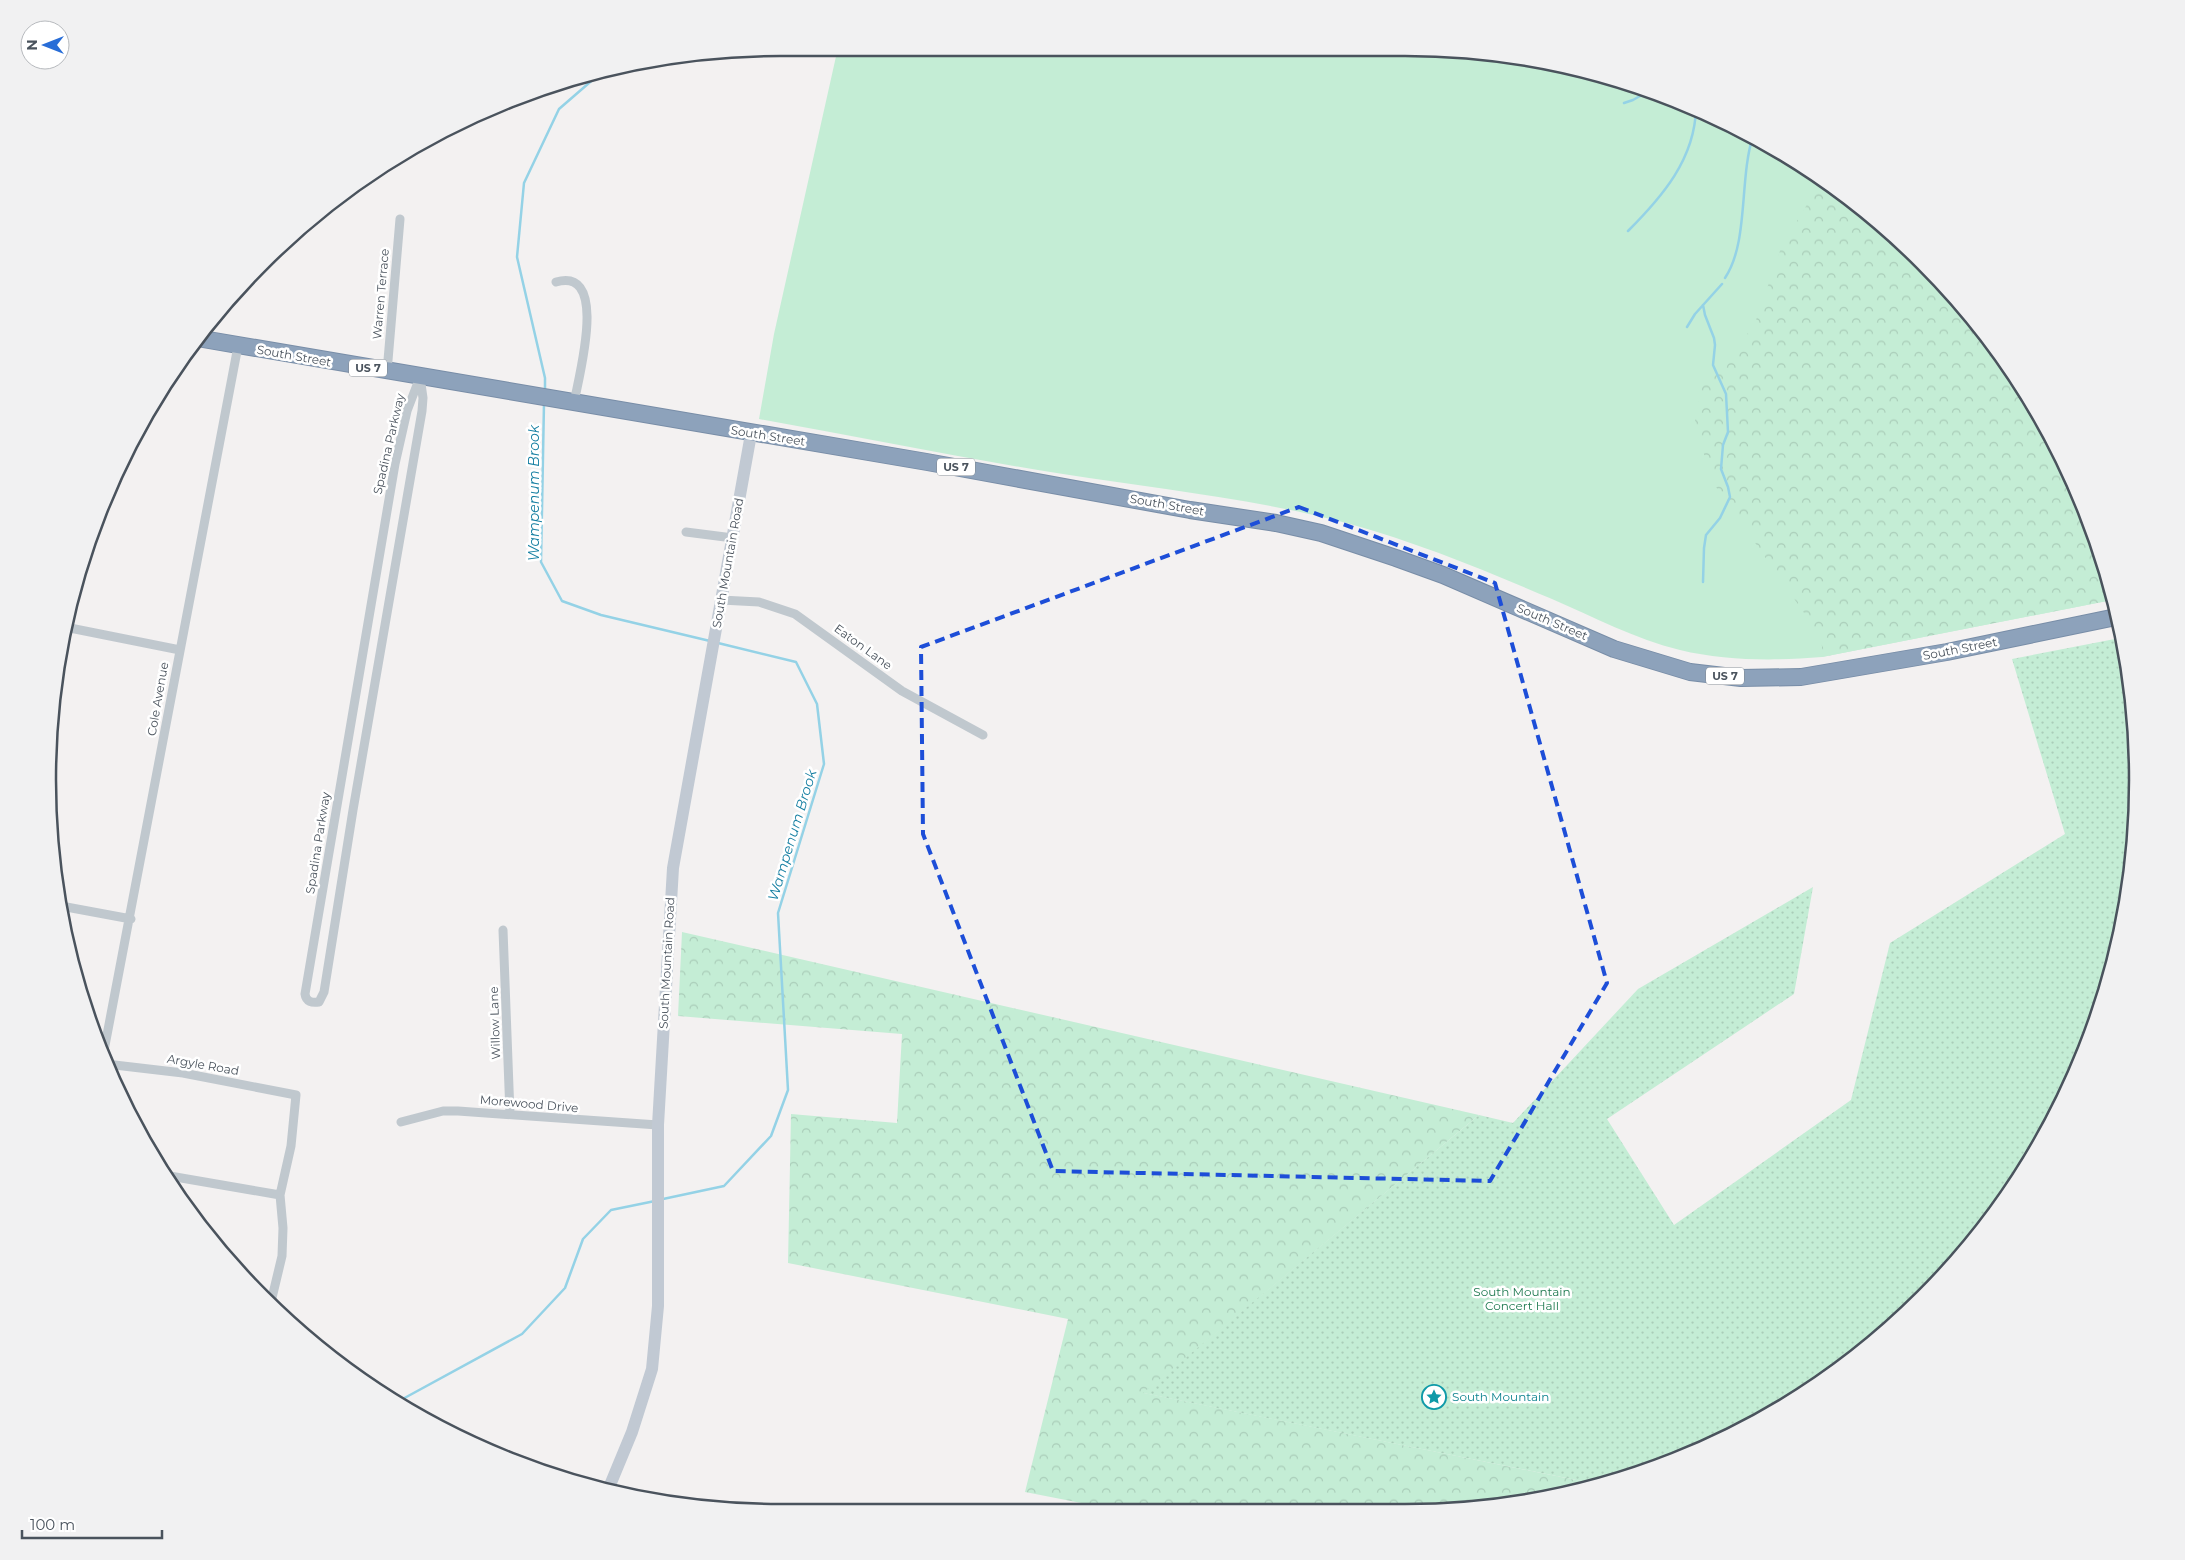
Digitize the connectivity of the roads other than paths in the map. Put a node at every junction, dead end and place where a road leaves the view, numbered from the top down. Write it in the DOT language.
graph roads {
  1 [pos="400,218"];
  2 [pos="556,282"];
  3 [pos="206,340"];
  4 [pos="238,346"];
  5 [pos="387,372"];
  6 [pos="420,377"];
  7 [pos="574,403"];
  8 [pos="751,434"];
  9 [pos="686,532"];
  10 [pos="733,538"];
  11 [pos="379,556"];
  12 [pos="396,560"];
  13 [pos="722,600"];
  14 [pos="2110,618"];
  15 [pos="73,629"];
  16 [pos="180,650"];
  17 [pos="354,703"];
  18 [pos="371,707"];
  19 [pos="983,735"];
  20 [pos="68,907"];
  21 [pos="131,919"];
  22 [pos="503,930"];
  23 [pos="105,1042"];
  24 [pos="115,1065"];
  25 [pos="510,1114"];
  26 [pos="400,1122"];
  27 [pos="658,1125"];
  28 [pos="175,1177"];
  29 [pos="280,1195"];
  30 [pos="270,1294"];
  31 [pos="611,1483"];
  1 -- 5 [label="street, Warren Terrace"];
  2 -- 7 [label="street"];
  3 -- 4 [label="highway, South Street / US 7"];
  4 -- 5 [label="highway, South Street / US 7"];
  4 -- 16 [label="street, Cole Avenue"];
  5 -- 6 [label="highway, South Street / US 7"];
  6 -- 7 [label="highway, South Street / US 7"];
  6 -- 11 [label="street, Spadina Parkway"];
  6 -- 12 [label="street, Spadina Parkway"];
  7 -- 8 [label="highway, South Street / US 7"];
  8 -- 10 [label="street, South Mountain Road"];
  8 -- 14 [label="highway, South Street / US 7"];
  9 -- 10 [label="street"];
  10 -- 13 [label="street, South Mountain Road"];
  11 -- 12 [label="street"];
  11 -- 17 [label="street, Spadina Parkway"];
  12 -- 18 [label="street, Spadina Parkway"];
  13 -- 19 [label="street, Eaton Lane"];
  13 -- 27 [label="street, South Mountain Road"];
  15 -- 16 [label="street"];
  16 -- 21 [label="street, Cole Avenue"];
  17 -- 18 [label="street"];
  17 -- 18 [label="street, Spadina Parkway"];
  20 -- 21 [label="street"];
  21 -- 23 [label="street, Cole Avenue"];
  22 -- 25 [label="street, Willow Lane"];
  24 -- 29 [label="street, Argyle Road"];
  25 -- 26 [label="street, Morewood Drive"];
  25 -- 27 [label="street, Morewood Drive"];
  27 -- 31 [label="street, South Mountain Road"];
  28 -- 29 [label="street"];
  29 -- 30 [label="street"];
}
